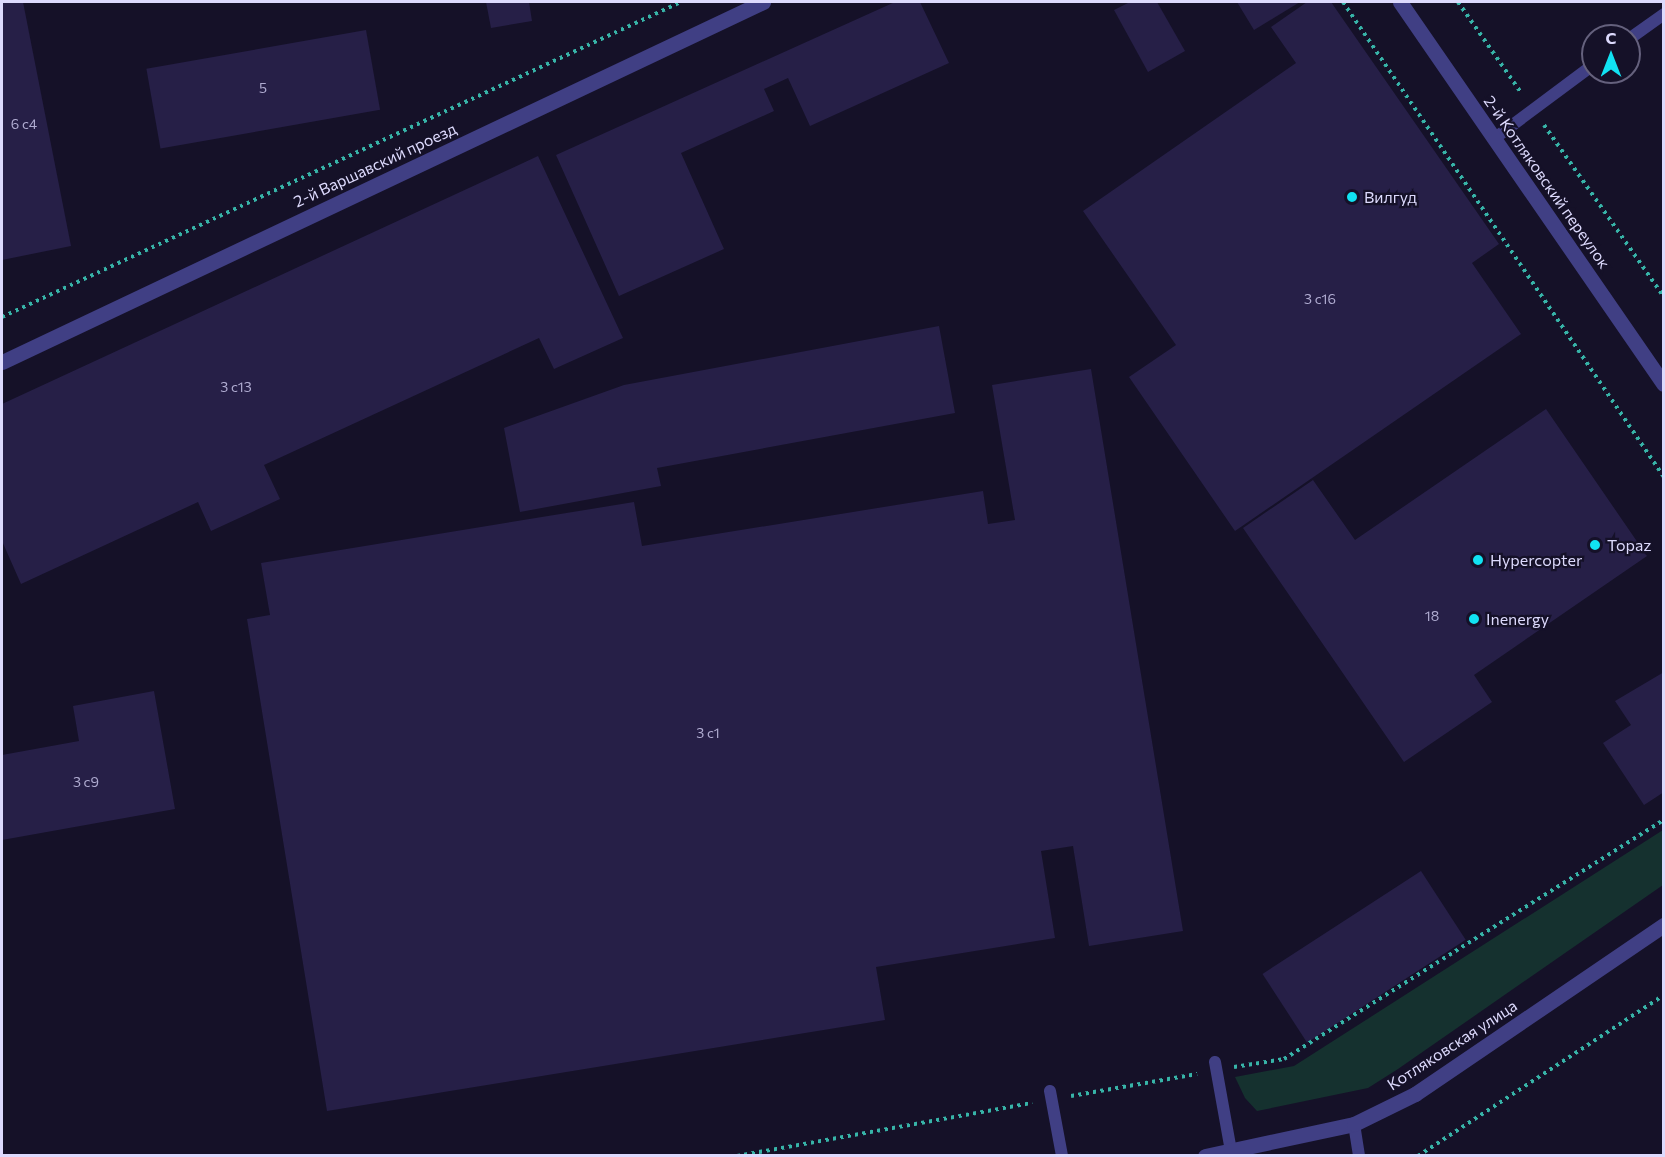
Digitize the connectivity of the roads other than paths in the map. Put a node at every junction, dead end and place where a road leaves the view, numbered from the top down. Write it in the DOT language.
graph roads {
  1 [pos="763,2"];
  2 [pos="1400,2"];
  3 [pos="1664,14"];
  4 [pos="1641,30"];
  5 [pos="1581,74"];
  6 [pos="1495,138"];
  7 [pos="2,362"];
  8 [pos="1664,384"];
  9 [pos="1664,925"];
  10 [pos="1216,1066"];
  11 [pos="1050,1095"];
  12 [pos="1354,1124"];
  13 [pos="1231,1151"];
  14 [pos="1062,1155"];
  15 [pos="1205,1155"];
  16 [pos="1359,1155"];
  1 -- 7 [label="street, 2-й Варшавский проезд"];
  2 -- 6 [label="street, 2-й Котляковский переулок"];
  3 -- 4 [label="lane"];
  5 -- 6 [label="lane"];
  6 -- 8 [label="street, 2-й Котляковский переулок"];
  9 -- 12 [label="street, Котляковская улица"];
  10 -- 13 [label="lane"];
  11 -- 14 [label="lane"];
  12 -- 13 [label="street, Котляковская улица"];
  12 -- 16 [label="lane"];
  13 -- 15 [label="street, Котляковская улица"];
}
